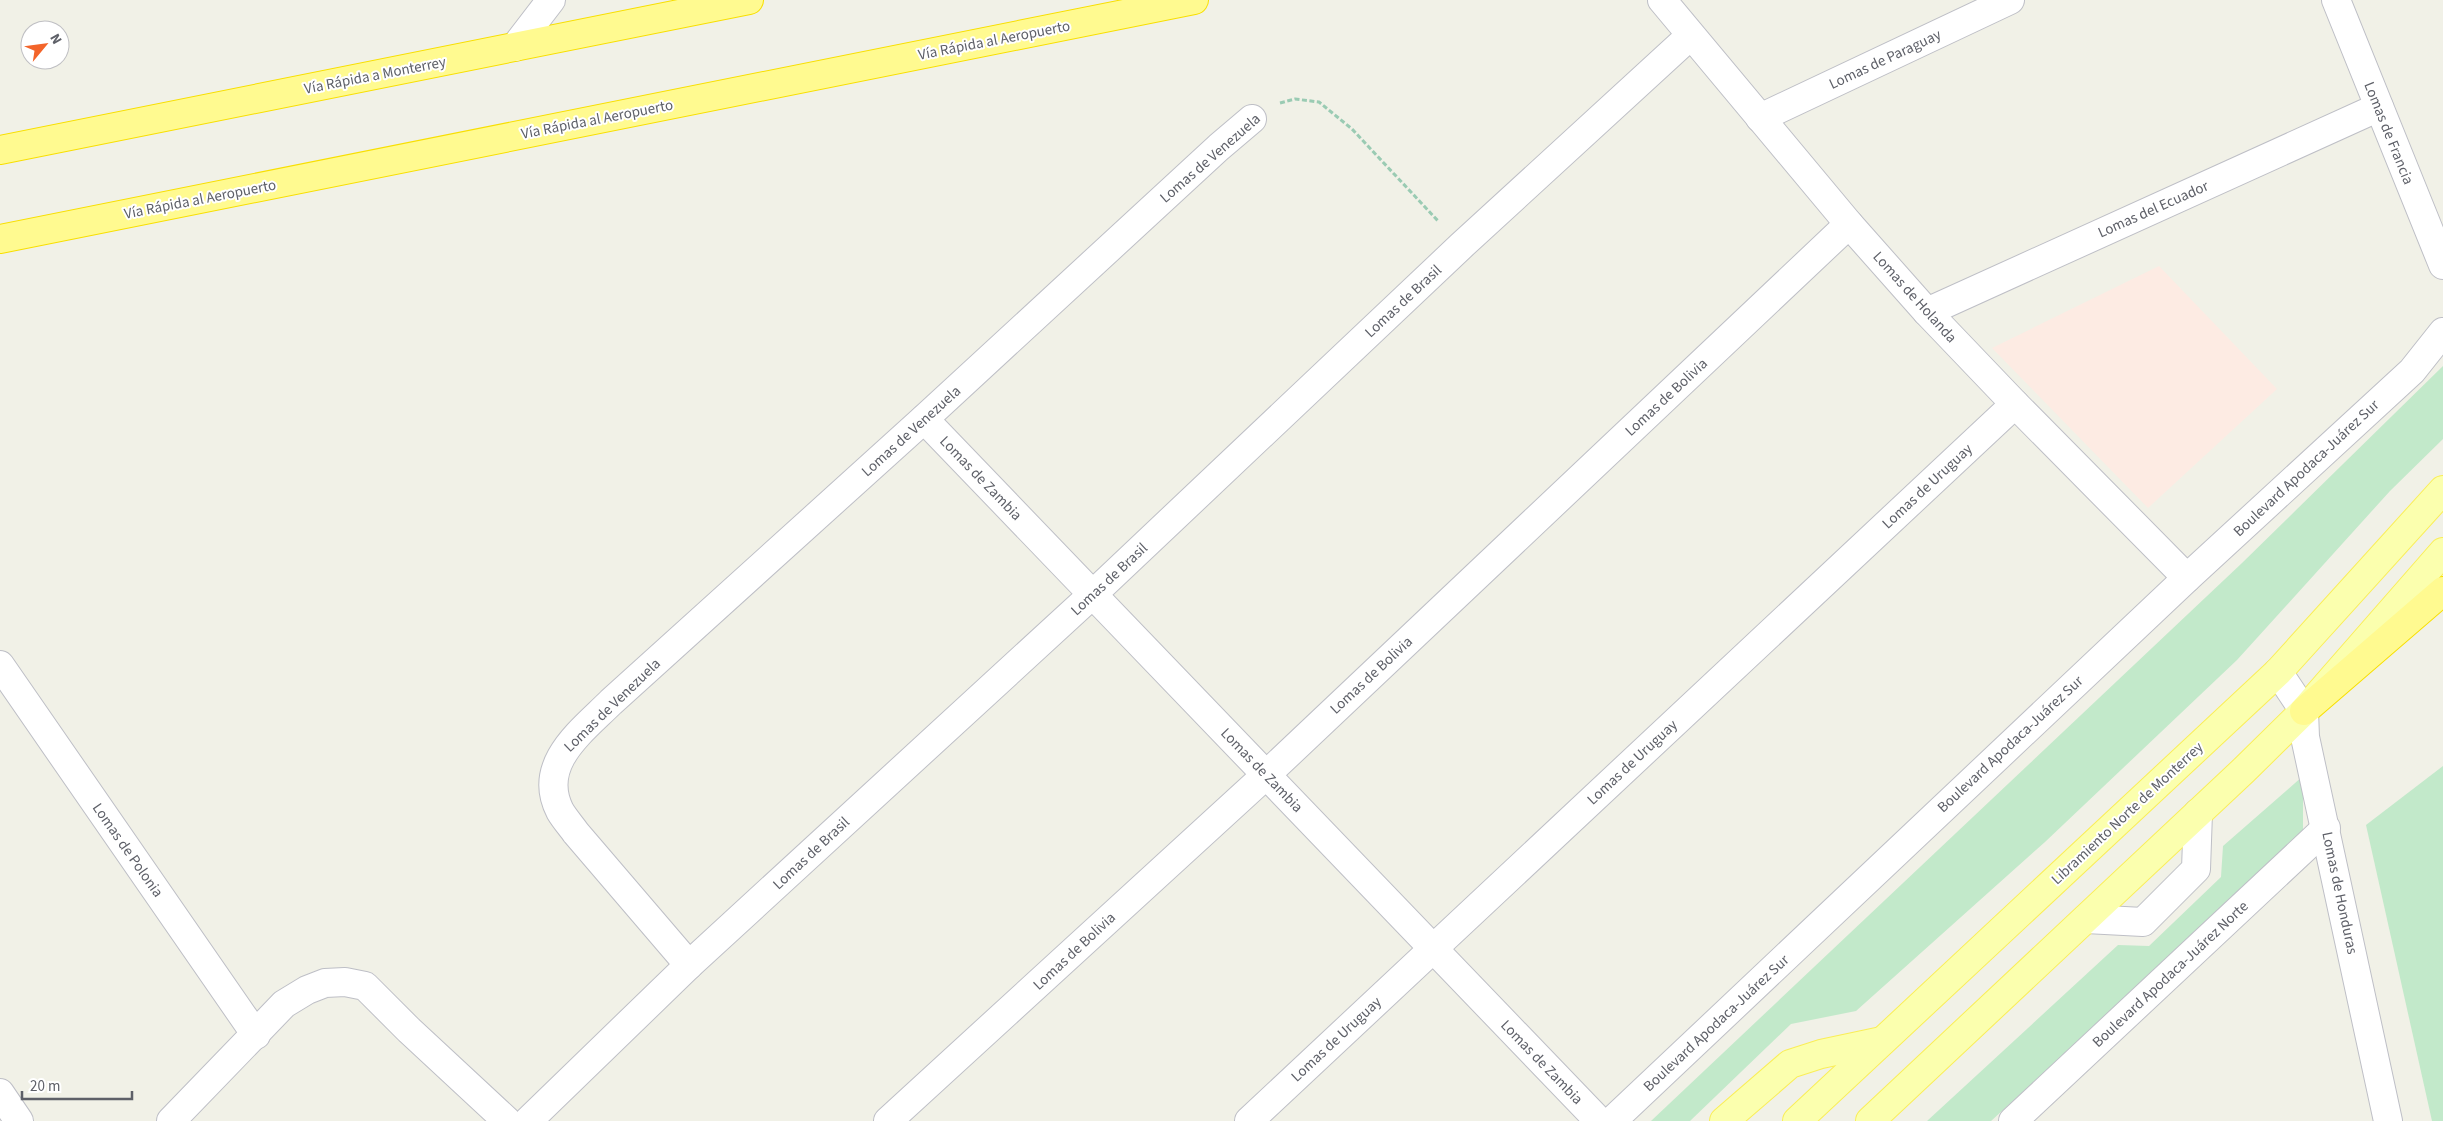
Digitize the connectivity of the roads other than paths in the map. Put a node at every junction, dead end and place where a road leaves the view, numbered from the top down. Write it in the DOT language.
graph roads {
  1 [pos="551,0"];
  2 [pos="749,0"];
  3 [pos="1194,0"];
  4 [pos="1662,0"];
  5 [pos="2010,0"];
  6 [pos="2336,0"];
  7 [pos="1690,36"];
  8 [pos="515,47"];
  9 [pos="2379,107"];
  10 [pos="1760,118"];
  11 [pos="1252,119"];
  12 [pos="0,150"];
  13 [pos="1849,224"];
  14 [pos="0,238"];
  15 [pos="2443,265"];
  16 [pos="1927,312"];
  17 [pos="2443,332"];
  18 [pos="2015,404"];
  19 [pos="924,419"];
  20 [pos="2443,490"];
  21 [pos="2443,552"];
  22 [pos="2187,578"];
  23 [pos="2443,591"];
  24 [pos="1093,594"];
  25 [pos="0,665"];
  26 [pos="2278,672"];
  27 [pos="2304,711"];
  28 [pos="1267,774"];
  29 [pos="2198,813"];
  30 [pos="2326,828"];
  31 [pos="2086,919"];
  32 [pos="1433,949"];
  33 [pos="690,965"];
  34 [pos="256,1035"];
  35 [pos="1884,1040"];
  36 [pos="0,1093"];
  37 [pos="2384,1118"];
  38 [pos="18,1121"];
  39 [pos="171,1121"];
  40 [pos="507,1121"];
  41 [pos="528,1121"];
  42 [pos="888,1121"];
  43 [pos="1249,1121"];
  44 [pos="1599,1121"];
  45 [pos="1612,1121"];
  46 [pos="1724,1121"];
  47 [pos="1797,1121"];
  48 [pos="1870,1121"];
  49 [pos="2013,1121"];
  1 -- 8 [label="street"];
  2 -- 8 [label="highway, Vía Rápida a Monterrey"];
  3 -- 14 [label="highway, Vía Rápida al Aeropuerto"];
  4 -- 7 [label="street, Lomas de Holanda"];
  5 -- 10 [label="street, Lomas de Paraguay"];
  6 -- 9 [label="street, Lomas de Francia"];
  7 -- 10 [label="street, Lomas de Holanda"];
  7 -- 24 [label="street, Lomas de Brasil"];
  8 -- 12 [label="highway, Vía Rápida a Monterrey"];
  9 -- 15 [label="street, Lomas de Francia"];
  9 -- 16 [label="street, Lomas del Ecuador"];
  10 -- 13 [label="street, Lomas de Holanda"];
  11 -- 19 [label="street, Lomas de Venezuela"];
  13 -- 16 [label="street, Lomas de Holanda"];
  13 -- 28 [label="street, Lomas de Bolivia"];
  16 -- 18 [label="street, Lomas de Holanda"];
  17 -- 22 [label="street, Boulevard Apodaca-Juárez Sur"];
  18 -- 22 [label="street, Lomas de Holanda"];
  18 -- 32 [label="street, Lomas de Uruguay"];
  19 -- 24 [label="street, Lomas de Zambia"];
  19 -- 33 [label="street, Lomas de Venezuela"];
  20 -- 26 [label="main road, Libramiento Norte de Monterrey"];
  21 -- 27 [label="main road"];
  22 -- 45 [label="street, Boulevard Apodaca-Juárez Sur"];
  23 -- 27 [label="highway"];
  24 -- 28 [label="street, Lomas de Zambia"];
  24 -- 33 [label="street, Lomas de Brasil"];
  25 -- 34 [label="street, Lomas de Polonia"];
  26 -- 27 [label="street"];
  26 -- 35 [label="main road, Libramiento Norte de Monterrey"];
  27 -- 29 [label="main road"];
  27 -- 30 [label="street, Lomas de Honduras"];
  28 -- 32 [label="street, Lomas de Zambia"];
  28 -- 42 [label="street, Lomas de Bolivia"];
  29 -- 31 [label="main road"];
  29 -- 31 [label="street"];
  30 -- 37 [label="street, Lomas de Honduras"];
  30 -- 49 [label="street, Boulevard Apodaca-Juárez Norte"];
  31 -- 48 [label="main road"];
  32 -- 43 [label="street, Lomas de Uruguay"];
  32 -- 44 [label="street, Lomas de Zambia"];
  33 -- 41 [label="street, Lomas de Brasil"];
  34 -- 39 [label="street"];
  34 -- 40 [label="street"];
  35 -- 46 [label="main road"];
  35 -- 47 [label="main road, Libramiento Norte de Monterrey"];
  36 -- 38 [label="street"];
}
